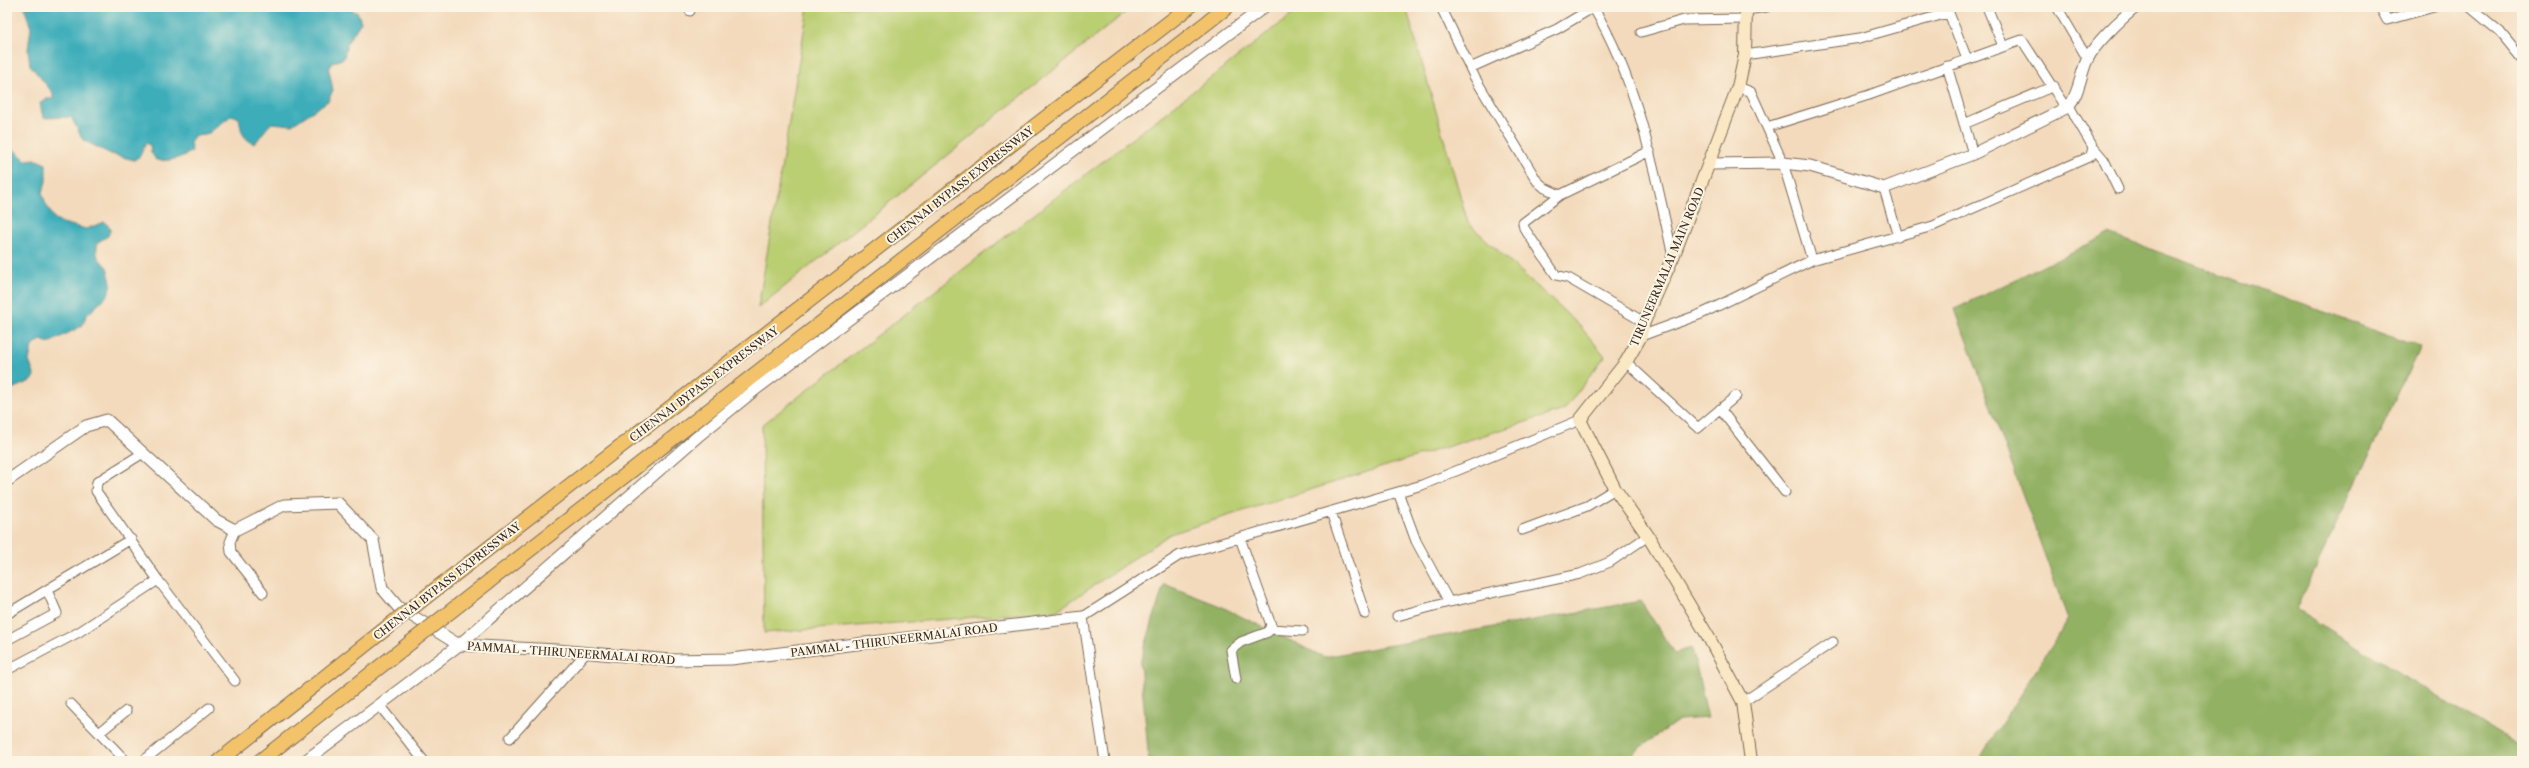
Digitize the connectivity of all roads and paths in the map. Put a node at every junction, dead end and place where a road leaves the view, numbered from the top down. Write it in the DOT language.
graph roads {
  1 [pos="1189,7"];
  2 [pos="1227,7"];
  3 [pos="1264,7"];
  4 [pos="1441,7"];
  5 [pos="1594,7"];
  6 [pos="1767,7"];
  7 [pos="1987,7"];
  8 [pos="2057,7"];
  9 [pos="2136,7"];
  10 [pos="2380,7"];
  11 [pos="2434,7"];
  12 [pos="2470,7"];
  13 [pos="1947,10"];
  14 [pos="1746,12"];
  15 [pos="1641,32"];
  16 [pos="2003,46"];
  17 [pos="1745,56"];
  18 [pos="2088,58"];
  19 [pos="1967,59"];
  20 [pos="2522,59"];
  21 [pos="1947,66"];
  22 [pos="1470,68"];
  23 [pos="2054,86"];
  24 [pos="1738,87"];
  25 [pos="2068,107"];
  26 [pos="1964,124"];
  27 [pos="1767,126"];
  28 [pos="2093,147"];
  29 [pos="1650,151"];
  30 [pos="1973,154"];
  31 [pos="1783,162"];
  32 [pos="1710,164"];
  33 [pos="1884,188"];
  34 [pos="2118,189"];
  35 [pos="1560,195"];
  36 [pos="1898,237"];
  37 [pos="1673,257"];
  38 [pos="1812,260"];
  39 [pos="1644,322"];
  40 [pos="1640,336"];
  41 [pos="1626,362"];
  42 [pos="756,382"];
  43 [pos="1736,396"];
  44 [pos="1720,409"];
  45 [pos="1580,420"];
  46 [pos="693,432"];
  47 [pos="144,453"];
  48 [pos="7,480"];
  49 [pos="1615,489"];
  50 [pos="1398,492"];
  51 [pos="1785,492"];
  52 [pos="1331,512"];
  53 [pos="235,530"];
  54 [pos="1522,530"];
  55 [pos="1648,536"];
  56 [pos="1240,538"];
  57 [pos="131,539"];
  58 [pos="158,580"];
  59 [pos="47,590"];
  60 [pos="264,593"];
  61 [pos="1449,602"];
  62 [pos="7,614"];
  63 [pos="1365,614"];
  64 [pos="1397,616"];
  65 [pos="1083,617"];
  66 [pos="1270,630"];
  67 [pos="1303,632"];
  68 [pos="7,640"];
  69 [pos="1833,642"];
  70 [pos="459,645"];
  71 [pos="587,652"];
  72 [pos="7,670"];
  73 [pos="1236,679"];
  74 [pos="235,681"];
  75 [pos="1743,702"];
  76 [pos="71,704"];
  77 [pos="379,705"];
  78 [pos="209,708"];
  79 [pos="126,710"];
  80 [pos="99,733"];
  81 [pos="510,738"];
  82 [pos="312,759"];
  83 [pos="126,761"];
  84 [pos="143,761"];
  85 [pos="219,761"];
  86 [pos="260,761"];
  87 [pos="424,761"];
  88 [pos="1105,761"];
  89 [pos="1751,761"];
  1 -- 85 [label="highway, CHENNAI BYPASS EXPRESSWAY, bridge"];
  2 -- 42 [label="highway, CHENNAI BYPASS EXPRESSWAY"];
  3 -- 42 [label="street"];
  4 -- 22 [label="street"];
  5 -- 22 [label="street"];
  5 -- 29 [label="street"];
  6 -- 14 [label="street"];
  7 -- 16 [label="street"];
  8 -- 18 [label="street"];
  9 -- 18 [label="street"];
  10 -- 11 [label="street"];
  12 -- 20 [label="street"];
  13 -- 17 [label="street"];
  13 -- 19 [label="street"];
  14 -- 15 [label="street"];
  14 -- 17 [label="main road, TIRUNEERMALAI MAIN ROAD"];
  16 -- 19 [label="street"];
  16 -- 23 [label="street"];
  17 -- 24 [label="main road, TIRUNEERMALAI MAIN ROAD"];
  18 -- 25 [label="street"];
  19 -- 21 [label="street"];
  21 -- 26 [label="street"];
  21 -- 27 [label="street"];
  22 -- 35 [label="street"];
  23 -- 25 [label="street"];
  23 -- 26 [label="street"];
  24 -- 27 [label="street"];
  24 -- 32 [label="main road, TIRUNEERMALAI MAIN ROAD"];
  25 -- 28 [label="street"];
  25 -- 30 [label="street"];
  26 -- 30 [label="street"];
  27 -- 31 [label="street"];
  28 -- 34 [label="street"];
  28 -- 36 [label="street"];
  29 -- 35 [label="street"];
  29 -- 37 [label="street"];
  30 -- 33 [label="street"];
  31 -- 32 [label="street"];
  31 -- 33 [label="street"];
  31 -- 38 [label="street"];
  32 -- 37 [label="main road, TIRUNEERMALAI MAIN ROAD"];
  33 -- 36 [label="street"];
  35 -- 39 [label="street"];
  36 -- 38 [label="street"];
  37 -- 39 [label="main road, TIRUNEERMALAI MAIN ROAD"];
  38 -- 40 [label="street"];
  39 -- 40 [label="main road, TIRUNEERMALAI MAIN ROAD"];
  40 -- 41 [label="main road, TIRUNEERMALAI MAIN ROAD"];
  41 -- 44 [label="street"];
  41 -- 45 [label="main road, TIRUNEERMALAI MAIN ROAD"];
  42 -- 46 [label="highway, CHENNAI BYPASS EXPRESSWAY"];
  43 -- 44 [label="street"];
  44 -- 51 [label="street"];
  45 -- 49 [label="main road"];
  45 -- 50 [label="street"];
  46 -- 70 [label="street"];
  46 -- 86 [label="highway, CHENNAI BYPASS EXPRESSWAY, bridge"];
  47 -- 48 [label="street"];
  47 -- 53 [label="street"];
  47 -- 57 [label="street"];
  49 -- 54 [label="street"];
  49 -- 55 [label="main road"];
  50 -- 52 [label="street"];
  50 -- 61 [label="street"];
  52 -- 56 [label="street"];
  52 -- 63 [label="street"];
  53 -- 60 [label="street"];
  53 -- 70 [label="street, PAMMAL - THIRUNEERMALAI ROAD"];
  55 -- 61 [label="street"];
  55 -- 75 [label="main road"];
  56 -- 65 [label="street"];
  56 -- 66 [label="street"];
  57 -- 58 [label="street"];
  57 -- 59 [label="street"];
  58 -- 72 [label="street"];
  58 -- 74 [label="street"];
  59 -- 62 [label="street"];
  59 -- 68 [label="street"];
  61 -- 64 [label="street"];
  65 -- 71 [label="street, PAMMAL - THIRUNEERMALAI ROAD"];
  65 -- 88 [label="street"];
  66 -- 67 [label="street"];
  66 -- 73 [label="street"];
  69 -- 75 [label="street"];
  70 -- 71 [label="street, PAMMAL - THIRUNEERMALAI ROAD"];
  70 -- 77 [label="street"];
  71 -- 81 [label="street"];
  75 -- 89 [label="main road"];
  76 -- 80 [label="street"];
  77 -- 82 [label="street"];
  77 -- 87 [label="street"];
  78 -- 84 [label="street"];
  79 -- 80 [label="street"];
  80 -- 83 [label="street"];
}
